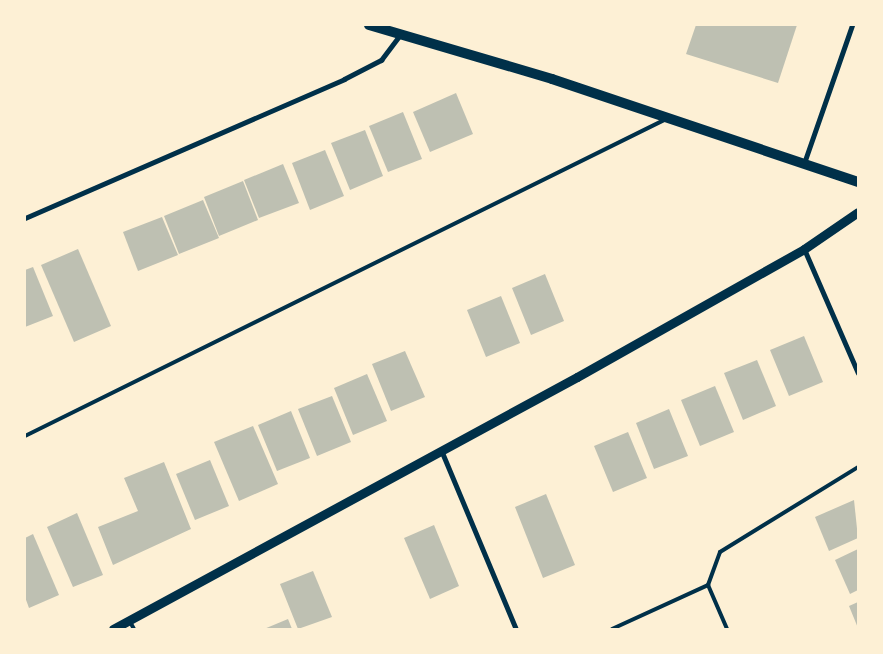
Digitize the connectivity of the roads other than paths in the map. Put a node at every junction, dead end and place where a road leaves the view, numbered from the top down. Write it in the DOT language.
graph roads {
  1 [pos="369,25"];
  2 [pos="852,25"];
  3 [pos="400,35"];
  4 [pos="667,118"];
  5 [pos="804,163"];
  6 [pos="858,182"];
  7 [pos="858,212"];
  8 [pos="25,218"];
  9 [pos="804,249"];
  10 [pos="858,373"];
  11 [pos="25,436"];
  12 [pos="441,450"];
  13 [pos="858,468"];
  14 [pos="708,585"];
  15 [pos="129,620"];
  16 [pos="113,629"];
  17 [pos="134,629"];
  18 [pos="516,629"];
  19 [pos="612,629"];
  20 [pos="727,629"];
  1 -- 3 [label="main road"];
  2 -- 5 [label="street"];
  3 -- 4 [label="main road"];
  3 -- 8 [label="street"];
  4 -- 5 [label="main road"];
  4 -- 11 [label="lane"];
  5 -- 6 [label="main road"];
  7 -- 9 [label="street"];
  9 -- 10 [label="street"];
  9 -- 12 [label="street"];
  12 -- 15 [label="street"];
  12 -- 18 [label="street"];
  13 -- 14 [label="lane"];
  14 -- 19 [label="lane"];
  14 -- 20 [label="lane"];
  15 -- 16 [label="street"];
  15 -- 17 [label="lane"];
}
